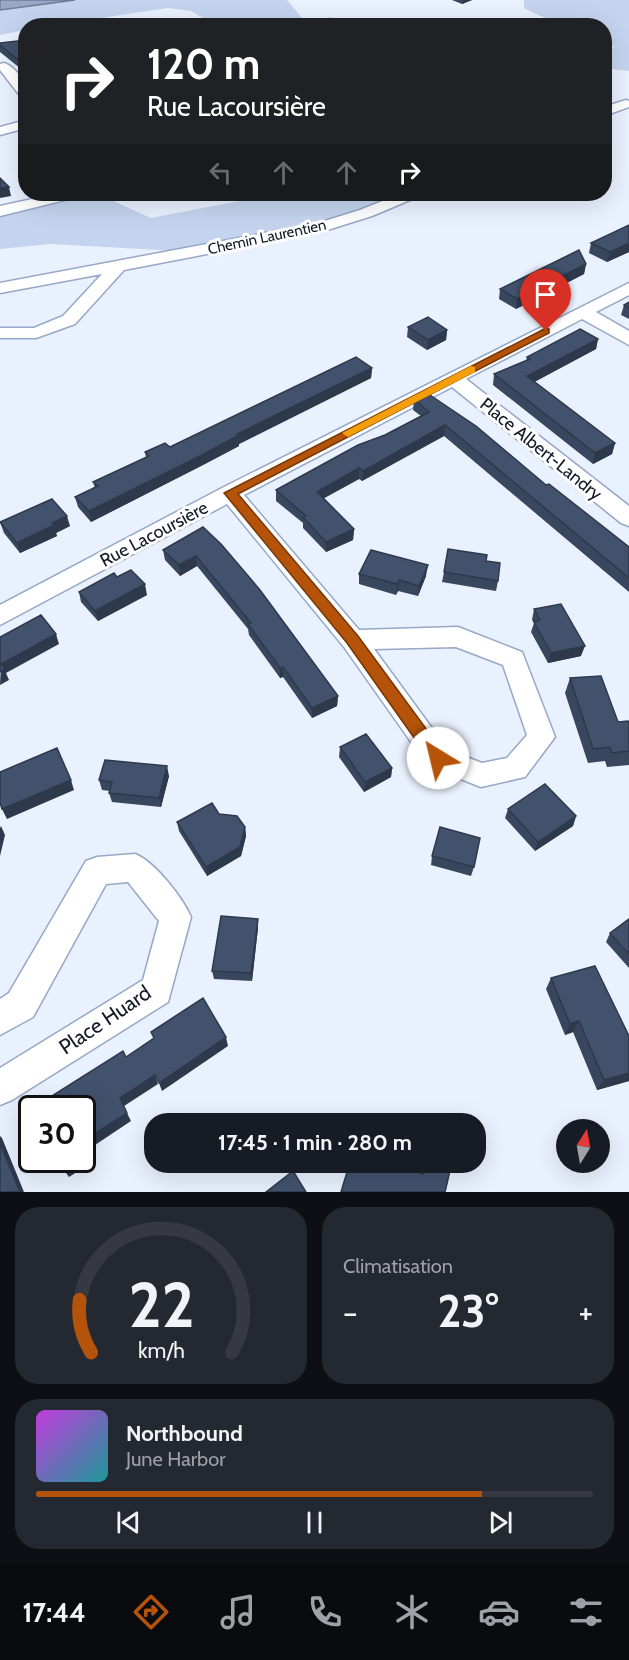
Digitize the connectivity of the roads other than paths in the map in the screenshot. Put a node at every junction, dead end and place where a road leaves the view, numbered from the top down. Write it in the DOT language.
graph roads {
  1 [pos="6,67"];
  2 [pos="18,83"];
  3 [pos="627,104"];
  4 [pos="612,109"];
  5 [pos="18,126"];
  6 [pos="0,131"];
  7 [pos="42,201"];
  8 [pos="395,201"];
  9 [pos="0,211"];
  10 [pos="117,267"];
  11 [pos="0,288"];
  12 [pos="629,288"];
  13 [pos="583,312"];
  14 [pos="0,333"];
  15 [pos="629,339"];
  16 [pos="454,379"];
  17 [pos="230,493"];
  18 [pos="629,519"];
  19 [pos="0,616"];
  20 [pos="352,640"];
  21 [pos="0,1018"];
  22 [pos="0,1088"];
  1 -- 2 [label="street"];
  3 -- 4 [label="street"];
  5 -- 6 [label="street"];
  7 -- 9 [label="street"];
  8 -- 10 [label="street, Chemin Laurentien"];
  10 -- 11 [label="street, Chemin Laurentien"];
  10 -- 14 [label="street"];
  12 -- 13 [label="street, Rue Lacoursière"];
  13 -- 15 [label="street"];
  13 -- 16 [label="street, Rue Lacoursière"];
  16 -- 17 [label="street, Rue Lacoursière"];
  16 -- 18 [label="street, Place Albert-Landry"];
  17 -- 19 [label="street, Rue Lacoursière"];
  17 -- 20 [label="street"];
  20 -- 20 [label="street"];
  21 -- 22 [label="street, Place Huard"];
}
